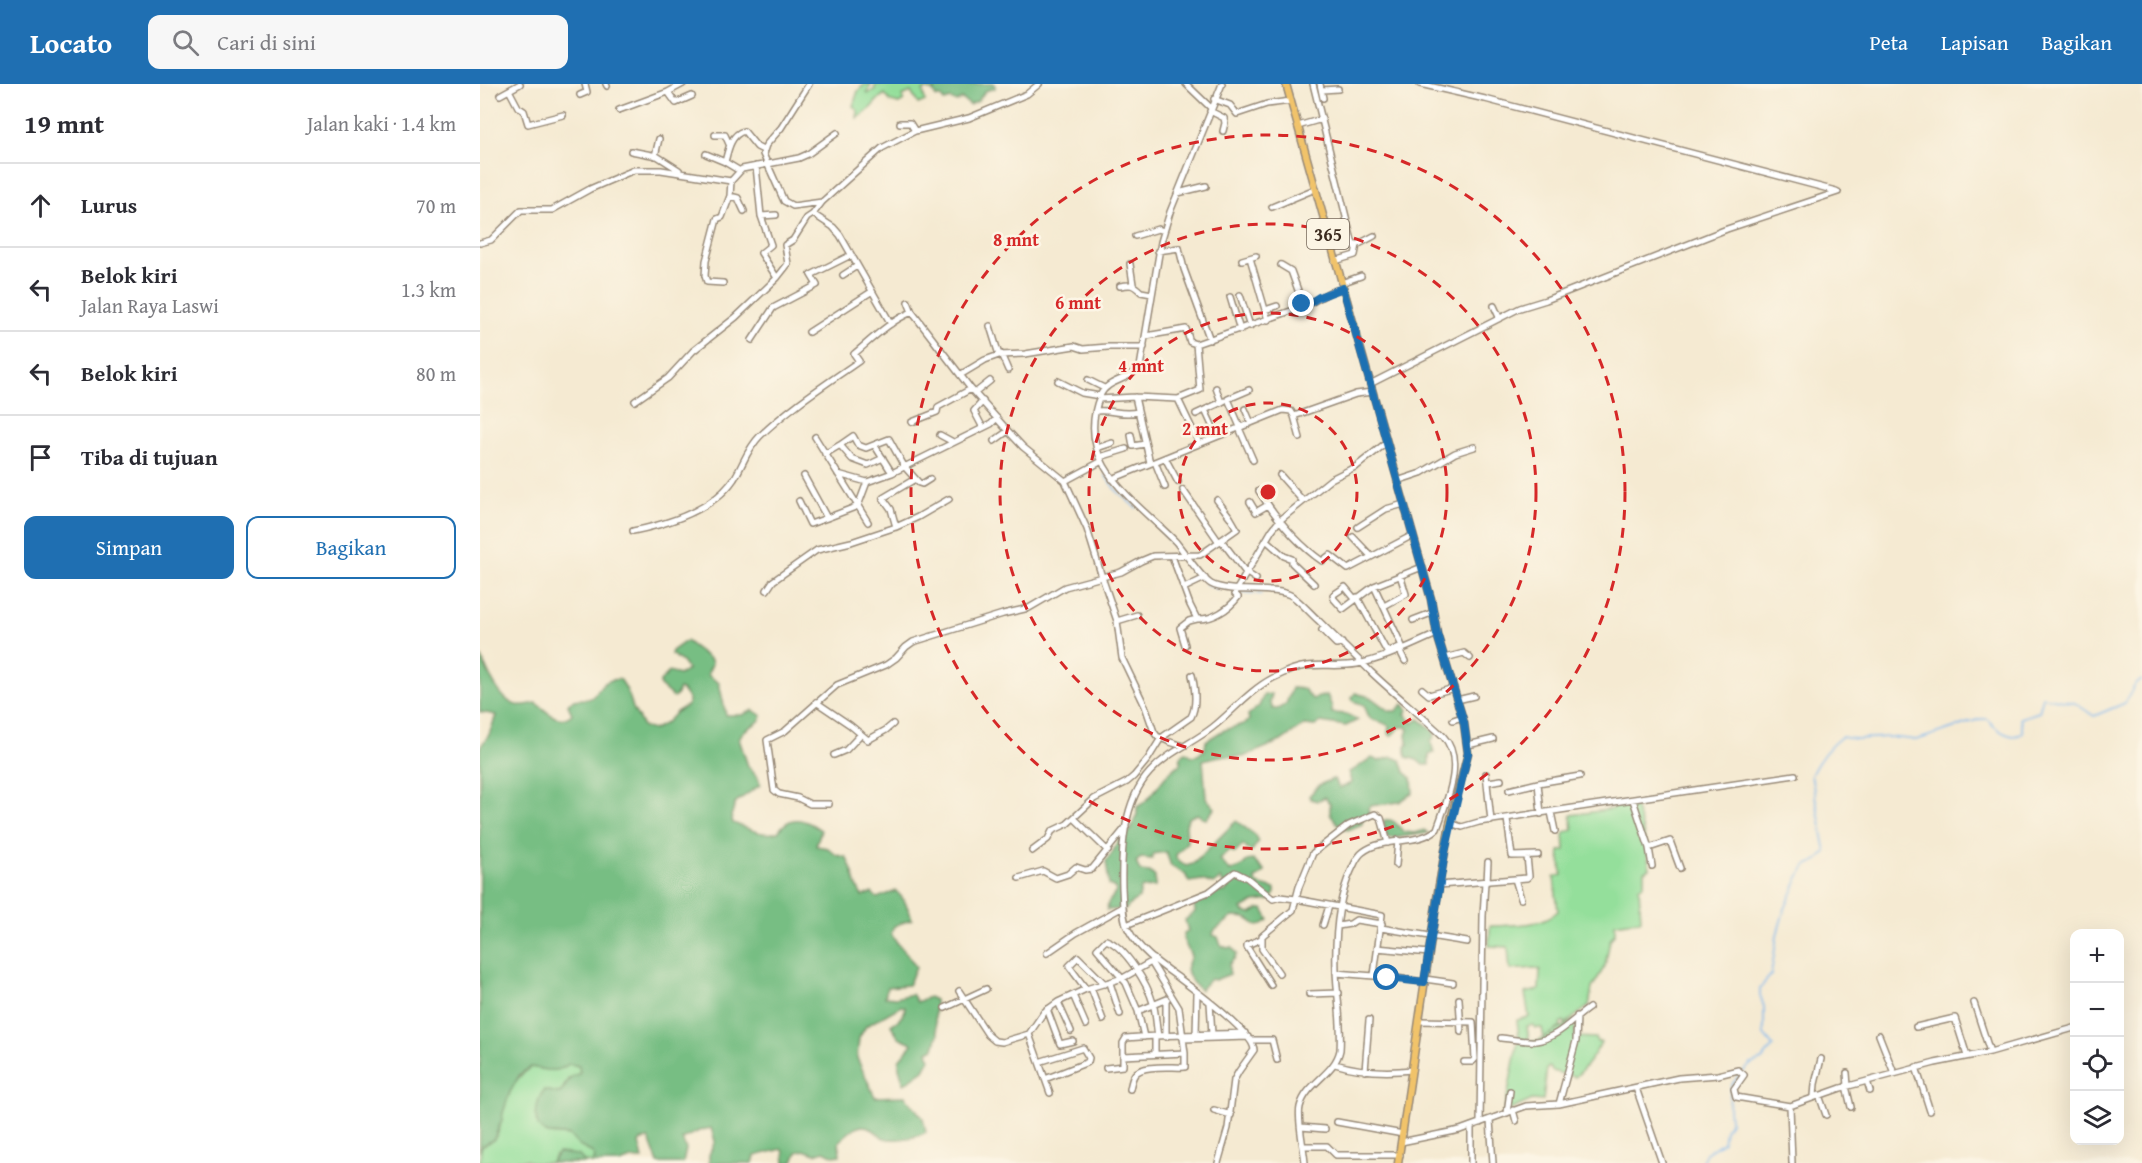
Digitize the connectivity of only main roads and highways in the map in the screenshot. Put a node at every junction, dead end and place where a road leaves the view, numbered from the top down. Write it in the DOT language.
graph roads {
  1 [pos="1286,84"];
  2 [pos="1398,1163"];
  1 -- 2 [label="main road, 365"];
}
